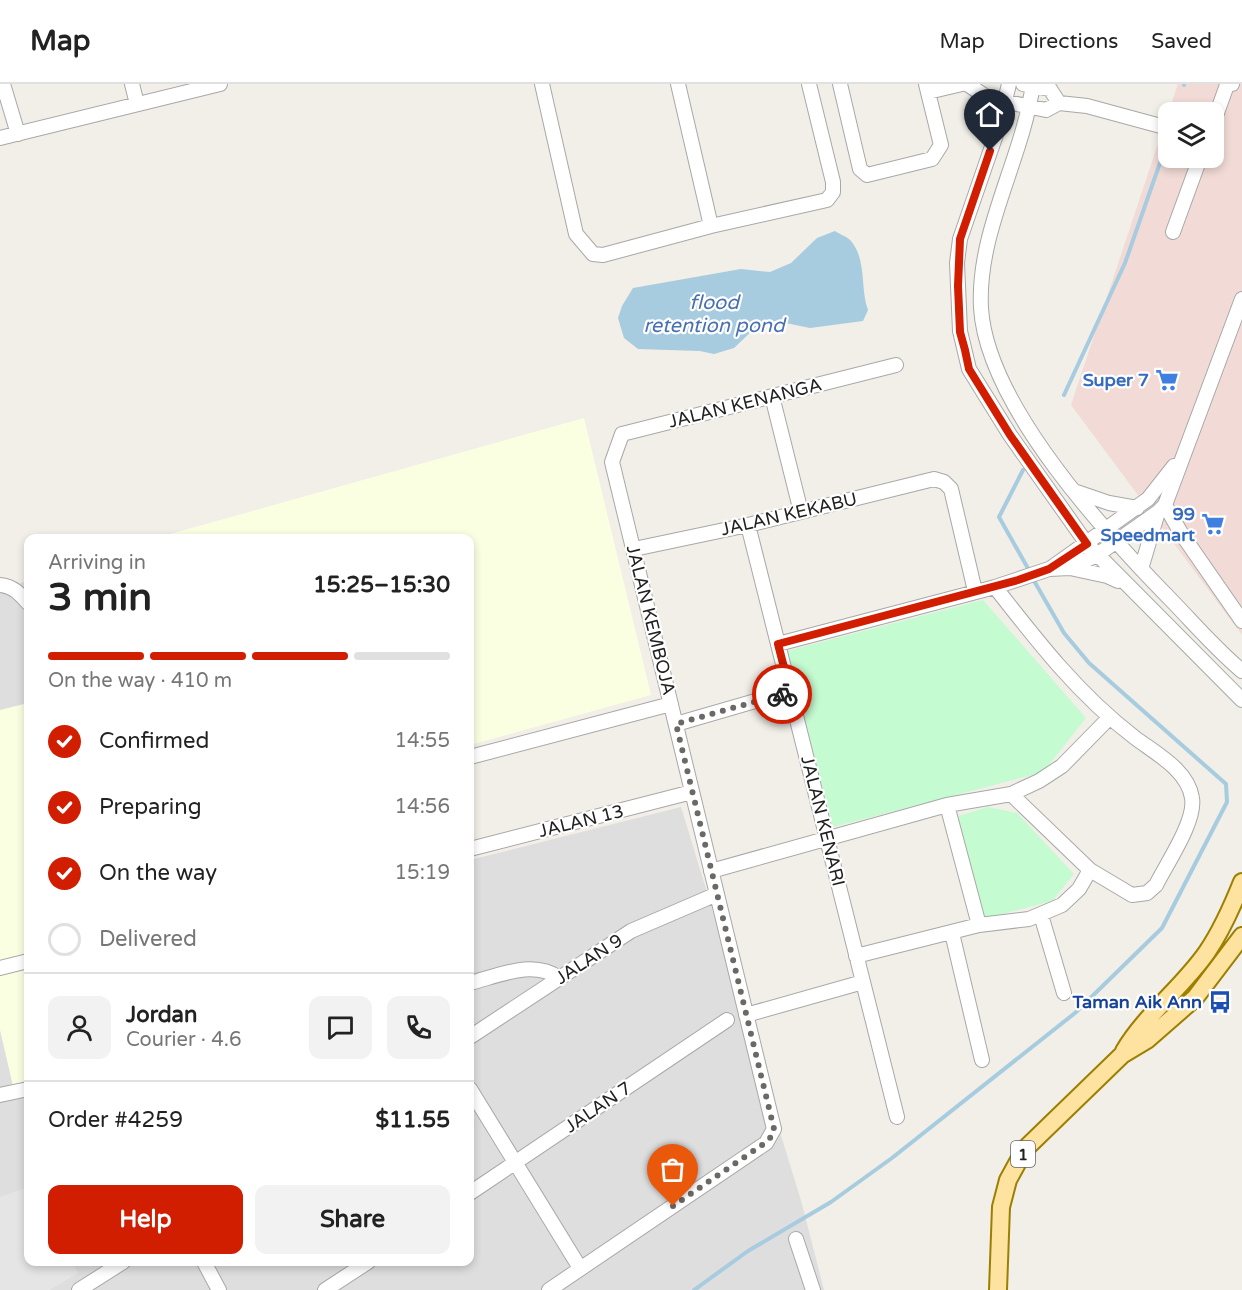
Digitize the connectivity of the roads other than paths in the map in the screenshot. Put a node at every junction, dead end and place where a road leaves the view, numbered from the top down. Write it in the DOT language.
graph roads {
  1 [pos="3,84"];
  2 [pos="132,84"];
  3 [pos="220,84"];
  4 [pos="543,84"];
  5 [pos="678,84"];
  6 [pos="809,84"];
  7 [pos="840,84"];
  8 [pos="962,84"];
  9 [pos="967,84"];
  10 [pos="1009,84"];
  11 [pos="1232,84"];
  12 [pos="1037,85"];
  13 [pos="927,88"];
  14 [pos="988,98"];
  15 [pos="1006,102"];
  16 [pos="1059,102"];
  17 [pos="1221,102"];
  18 [pos="137,104"];
  19 [pos="1029,106"];
  20 [pos="1046,110"];
  21 [pos="1158,125"];
  22 [pos="998,129"];
  23 [pos="1024,131"];
  24 [pos="18,134"];
  25 [pos="0,138"];
  26 [pos="1196,168"];
  27 [pos="711,226"];
  28 [pos="1173,232"];
  29 [pos="1242,299"];
  30 [pos="896,365"];
  31 [pos="772,396"];
  32 [pos="1182,457"];
  33 [pos="612,462"];
  34 [pos="1076,491"];
  35 [pos="1137,508"];
  36 [pos="1161,508"];
  37 [pos="801,512"];
  38 [pos="748,525"];
  39 [pos="1106,531"];
  40 [pos="1181,533"];
  41 [pos="1150,539"];
  42 [pos="1116,543"];
  43 [pos="1087,544"];
  44 [pos="634,549"];
  45 [pos="1097,555"];
  46 [pos="1070,568"];
  47 [pos="1141,569"];
  48 [pos="1045,570"];
  49 [pos="0,585"];
  50 [pos="1125,585"];
  51 [pos="995,587"];
  52 [pos="975,591"];
  53 [pos="24,599"];
  54 [pos="1242,621"];
  55 [pos="778,644"];
  56 [pos="1242,671"];
  57 [pos="790,691"];
  58 [pos="1242,700"];
  59 [pos="671,704"];
  60 [pos="1109,718"];
  61 [pos="676,724"];
  62 [pos="474,756"];
  63 [pos="692,792"];
  64 [pos="1011,794"];
  65 [pos="947,805"];
  66 [pos="827,838"];
  67 [pos="474,848"];
  68 [pos="1090,870"];
  69 [pos="711,871"];
  70 [pos="1242,882"];
  71 [pos="717,894"];
  72 [pos="1041,915"];
  73 [pos="979,925"];
  74 [pos="952,933"];
  75 [pos="1242,936"];
  76 [pos="856,956"];
  77 [pos="24,962"];
  78 [pos="0,968"];
  79 [pos="559,978"];
  80 [pos="474,982"];
  81 [pos="863,982"];
  82 [pos="1064,993"];
  83 [pos="746,1015"];
  84 [pos="727,1020"];
  85 [pos="474,1034"];
  86 [pos="1122,1055"];
  87 [pos="981,1060"];
  88 [pos="24,1090"];
  89 [pos="0,1095"];
  90 [pos="474,1096"];
  91 [pos="897,1117"];
  92 [pos="515,1163"];
  93 [pos="474,1190"];
  94 [pos="796,1239"];
  95 [pos="117,1266"];
  96 [pos="206,1266"];
  97 [pos="362,1266"];
  98 [pos="580,1268"];
  99 [pos="79,1290"];
  100 [pos="219,1290"];
  101 [pos="326,1290"];
  102 [pos="549,1290"];
  103 [pos="813,1290"];
  104 [pos="998,1290"];
  1 -- 24 [label="street"];
  2 -- 18 [label="street"];
  3 -- 18 [label="street"];
  4 -- 27 [label="street"];
  5 -- 27 [label="street"];
  6 -- 27 [label="street"];
  7 -- 13 [label="street"];
  8 -- 13 [label="street"];
  9 -- 14 [label="street"];
  10 -- 15 [label="street"];
  11 -- 17 [label="street"];
  12 -- 16 [label="street"];
  12 -- 19 [label="street"];
  14 -- 15 [label="street"];
  14 -- 22 [label="street"];
  15 -- 19 [label="street"];
  15 -- 22 [label="street"];
  16 -- 20 [label="street"];
  16 -- 21 [label="street"];
  18 -- 24 [label="street"];
  19 -- 20 [label="street"];
  19 -- 23 [label="street"];
  20 -- 23 [label="street"];
  22 -- 43 [label="street"];
  23 -- 34 [label="street"];
  24 -- 25 [label="street"];
  26 -- 28 [label="street"];
  29 -- 32 [label="street"];
  30 -- 31 [label="street, JALAN KENANGA"];
  31 -- 33 [label="street, JALAN KENANGA"];
  31 -- 37 [label="street"];
  32 -- 35 [label="street"];
  32 -- 36 [label="street"];
  33 -- 44 [label="street, JALAN KEMBOJA"];
  34 -- 35 [label="street"];
  34 -- 39 [label="street"];
  35 -- 39 [label="street"];
  36 -- 40 [label="street"];
  36 -- 41 [label="street"];
  36 -- 42 [label="street"];
  37 -- 38 [label="street, JALAN KEKABU"];
  37 -- 52 [label="street, JALAN KEKABU"];
  38 -- 44 [label="street, JALAN KEKABU"];
  38 -- 55 [label="street, JALAN KENARI"];
  39 -- 42 [label="street"];
  39 -- 43 [label="street"];
  40 -- 41 [label="street"];
  40 -- 54 [label="street"];
  41 -- 47 [label="street"];
  42 -- 45 [label="street"];
  42 -- 47 [label="street"];
  43 -- 45 [label="street"];
  43 -- 48 [label="street"];
  44 -- 59 [label="street, JALAN KEMBOJA"];
  45 -- 46 [label="street"];
  45 -- 50 [label="street"];
  46 -- 48 [label="street"];
  46 -- 50 [label="street"];
  47 -- 56 [label="street"];
  48 -- 51 [label="street"];
  49 -- 53 [label="street"];
  50 -- 58 [label="street"];
  51 -- 52 [label="street"];
  51 -- 60 [label="street"];
  52 -- 55 [label="street"];
  55 -- 57 [label="street, JALAN KENARI"];
  57 -- 61 [label="street"];
  57 -- 66 [label="street, JALAN KENARI"];
  59 -- 61 [label="street, JALAN KEMBOJA"];
  59 -- 62 [label="street"];
  60 -- 64 [label="street"];
  60 -- 68 [label="street"];
  61 -- 63 [label="street, JALAN KEMBOJA"];
  63 -- 67 [label="street, JALAN 13"];
  63 -- 69 [label="street, JALAN KEMBOJA"];
  64 -- 65 [label="street"];
  64 -- 68 [label="street"];
  65 -- 66 [label="street"];
  65 -- 73 [label="street"];
  66 -- 69 [label="street"];
  66 -- 76 [label="street, JALAN KENARI"];
  68 -- 72 [label="street"];
  69 -- 71 [label="street, JALAN KEMBOJA"];
  70 -- 86 [label="main road, 1"];
  71 -- 79 [label="street, JALAN 9"];
  71 -- 83 [label="street, JALAN KEMBOJA"];
  72 -- 73 [label="street"];
  72 -- 82 [label="street"];
  73 -- 74 [label="street"];
  74 -- 76 [label="street"];
  74 -- 87 [label="street"];
  75 -- 86 [label="main road, 1"];
  76 -- 81 [label="street, JALAN KENARI"];
  77 -- 78 [label="street"];
  79 -- 80 [label="street"];
  79 -- 85 [label="street, JALAN 9"];
  81 -- 83 [label="street"];
  81 -- 91 [label="street, JALAN KENARI"];
  83 -- 98 [label="street, JALAN KEMBOJA"];
  84 -- 92 [label="street, JALAN 7"];
  86 -- 104 [label="main road, 1"];
  88 -- 89 [label="street"];
  90 -- 92 [label="street"];
  92 -- 93 [label="street, JALAN 7"];
  92 -- 98 [label="street"];
  94 -- 103 [label="street"];
  95 -- 99 [label="street"];
  96 -- 100 [label="street"];
  97 -- 101 [label="street"];
  98 -- 102 [label="street"];
}
